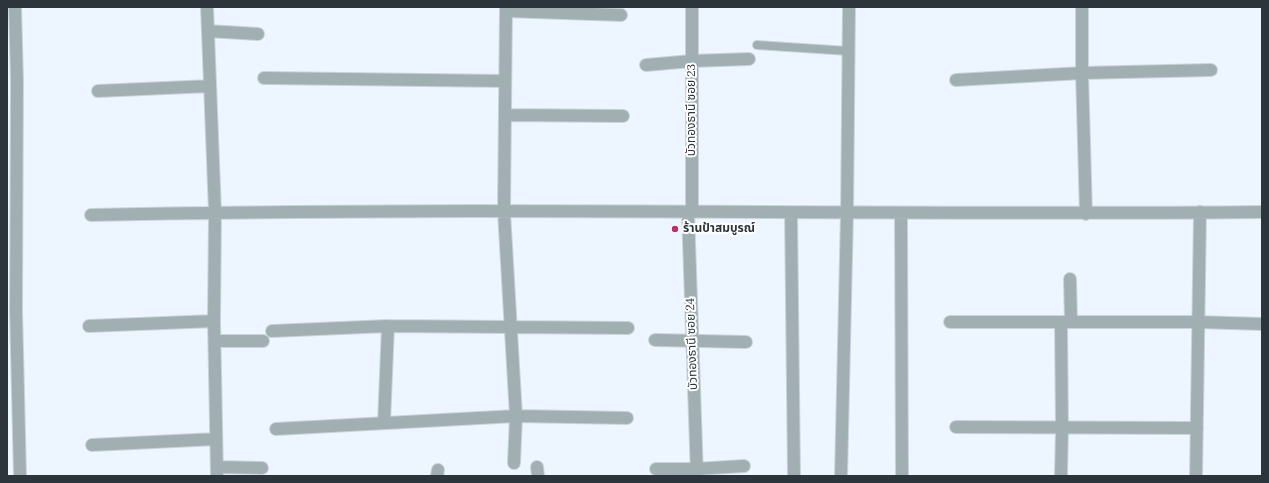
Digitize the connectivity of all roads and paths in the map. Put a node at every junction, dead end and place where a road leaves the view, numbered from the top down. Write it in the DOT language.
graph roads {
  1 [pos="15,7"];
  2 [pos="207,7"];
  3 [pos="692,7"];
  4 [pos="848,7"];
  5 [pos="1082,7"];
  6 [pos="506,9"];
  7 [pos="621,15"];
  8 [pos="208,31"];
  9 [pos="258,34"];
  10 [pos="757,45"];
  11 [pos="848,51"];
  12 [pos="749,59"];
  13 [pos="692,60"];
  14 [pos="646,65"];
  15 [pos="1211,70"];
  16 [pos="1082,74"];
  17 [pos="264,78"];
  18 [pos="956,80"];
  19 [pos="505,81"];
  20 [pos="210,86"];
  21 [pos="98,91"];
  22 [pos="505,115"];
  23 [pos="623,116"];
  24 [pos="216,212"];
  25 [pos="504,212"];
  26 [pos="690,212"];
  27 [pos="1200,212"];
  28 [pos="1262,212"];
  29 [pos="791,213"];
  30 [pos="847,213"];
  31 [pos="901,213"];
  32 [pos="1086,214"];
  33 [pos="91,215"];
  34 [pos="1070,279"];
  35 [pos="214,321"];
  36 [pos="950,322"];
  37 [pos="1066,322"];
  38 [pos="1198,322"];
  39 [pos="1262,324"];
  40 [pos="89,326"];
  41 [pos="388,326"];
  42 [pos="511,328"];
  43 [pos="628,328"];
  44 [pos="272,331"];
  45 [pos="655,340"];
  46 [pos="215,341"];
  47 [pos="263,341"];
  48 [pos="692,341"];
  49 [pos="746,342"];
  50 [pos="516,416"];
  51 [pos="627,418"];
  52 [pos="384,423"];
  53 [pos="956,428"];
  54 [pos="1062,428"];
  55 [pos="1197,428"];
  56 [pos="276,429"];
  57 [pos="216,439"];
  58 [pos="92,445"];
  59 [pos="514,463"];
  60 [pos="744,466"];
  61 [pos="262,468"];
  62 [pos="656,469"];
  63 [pos="217,472"];
  64 [pos="697,472"];
  65 [pos="20,476"];
  66 [pos="794,476"];
  67 [pos="841,476"];
  68 [pos="902,476"];
  69 [pos="1061,476"];
  70 [pos="1196,476"];
  1 -- 65 [label="street"];
  2 -- 8 [label="street"];
  3 -- 13 [label="street, บัวทองธานี ซอย 23"];
  4 -- 11 [label="street"];
  5 -- 16 [label="street"];
  6 -- 7 [label="street"];
  6 -- 19 [label="street"];
  8 -- 9 [label="street"];
  8 -- 20 [label="street"];
  10 -- 11 [label="lane"];
  11 -- 30 [label="street"];
  12 -- 13 [label="street"];
  13 -- 14 [label="street"];
  13 -- 26 [label="street, บัวทองธานี ซอย 23"];
  15 -- 16 [label="street"];
  16 -- 18 [label="street"];
  16 -- 32 [label="street"];
  17 -- 19 [label="street"];
  19 -- 22 [label="street"];
  20 -- 21 [label="street"];
  20 -- 24 [label="street"];
  22 -- 23 [label="street"];
  22 -- 25 [label="street"];
  24 -- 25 [label="street"];
  24 -- 33 [label="street"];
  24 -- 35 [label="street"];
  25 -- 26 [label="street"];
  25 -- 42 [label="street"];
  26 -- 29 [label="street"];
  26 -- 48 [label="street, บัวทองธานี ซอย 24"];
  27 -- 28 [label="street"];
  27 -- 32 [label="street"];
  27 -- 38 [label="street"];
  29 -- 30 [label="street"];
  29 -- 66 [label="street"];
  30 -- 31 [label="street"];
  30 -- 67 [label="street"];
  31 -- 32 [label="street"];
  31 -- 68 [label="street"];
  34 -- 37 [label="street"];
  35 -- 40 [label="street"];
  35 -- 46 [label="street"];
  36 -- 37 [label="street"];
  37 -- 38 [label="street"];
  37 -- 54 [label="street"];
  38 -- 39 [label="street"];
  38 -- 55 [label="street"];
  41 -- 42 [label="street"];
  41 -- 44 [label="street"];
  41 -- 52 [label="street"];
  42 -- 43 [label="street"];
  42 -- 50 [label="street"];
  45 -- 48 [label="street"];
  46 -- 47 [label="street"];
  46 -- 57 [label="street"];
  48 -- 49 [label="street"];
  48 -- 64 [label="street, บัวทองธานี ซอย 24"];
  50 -- 51 [label="street"];
  50 -- 52 [label="street"];
  50 -- 59 [label="street"];
  52 -- 56 [label="street"];
  53 -- 54 [label="street"];
  54 -- 55 [label="street"];
  54 -- 69 [label="street"];
  55 -- 70 [label="street"];
  57 -- 58 [label="street"];
  57 -- 63 [label="street"];
  60 -- 64 [label="street"];
  61 -- 63 [label="street"];
  62 -- 64 [label="street"];
}
